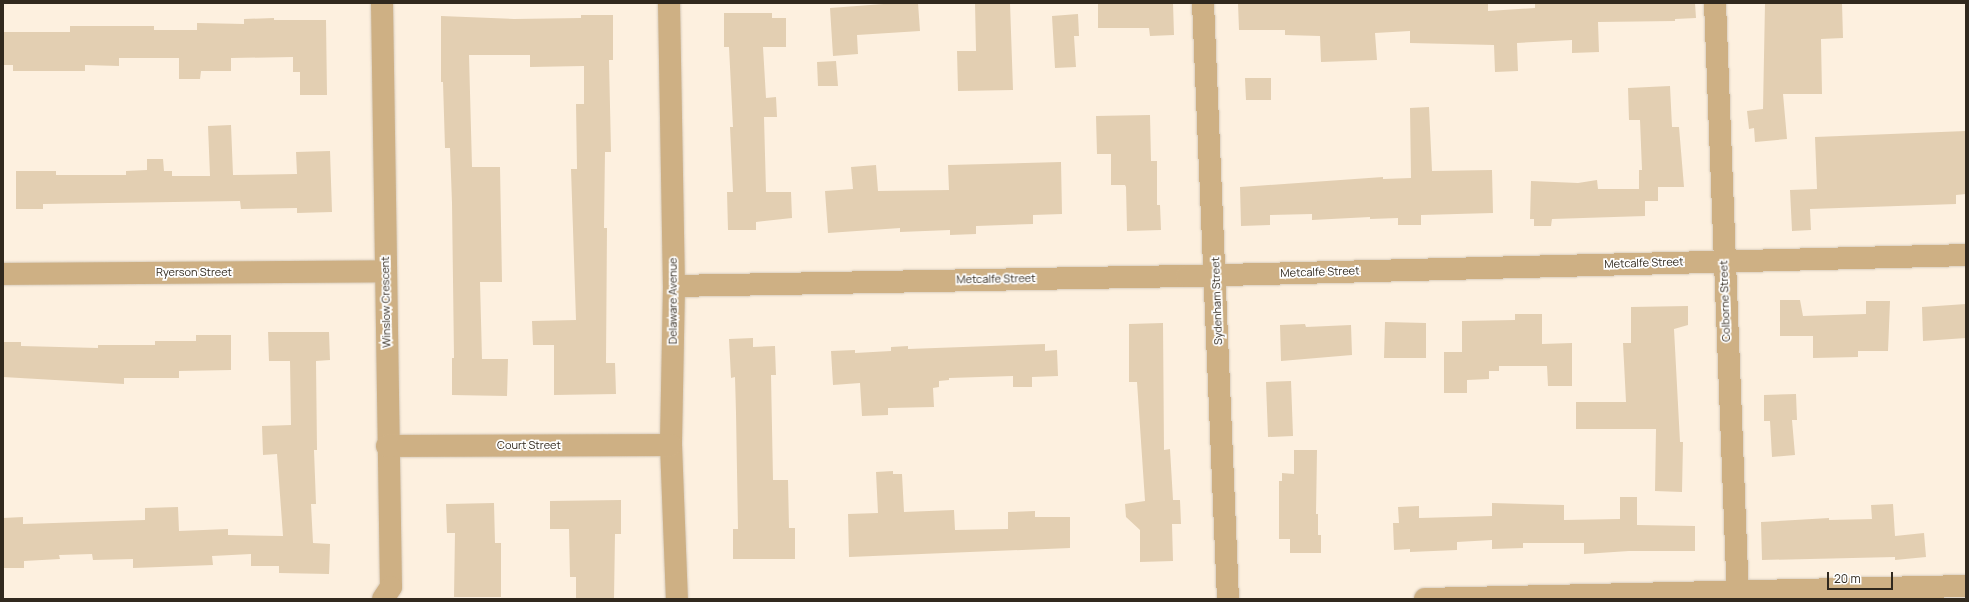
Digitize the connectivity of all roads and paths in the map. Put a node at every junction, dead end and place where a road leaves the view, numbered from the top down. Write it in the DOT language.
graph roads {
  1 [pos="382,3"];
  2 [pos="669,3"];
  3 [pos="1203,3"];
  4 [pos="1715,3"];
  5 [pos="1966,255"];
  6 [pos="1723,261"];
  7 [pos="385,271"];
  8 [pos="3,274"];
  9 [pos="1216,275"];
  10 [pos="674,286"];
  11 [pos="671,445"];
  12 [pos="387,446"];
  13 [pos="1966,586"];
  14 [pos="1738,595"];
  15 [pos="383,599"];
  16 [pos="677,599"];
  17 [pos="1228,599"];
  18 [pos="1426,599"];
  1 -- 7 [label="street, Winslow Crescent"];
  2 -- 10 [label="street, Delaware Avenue"];
  3 -- 9 [label="street, Sydenham Street"];
  4 -- 6 [label="street, Colborne Street"];
  5 -- 6 [label="street, Metcalfe Street"];
  6 -- 9 [label="street, Metcalfe Street"];
  6 -- 14 [label="street, Colborne Street"];
  7 -- 8 [label="street, Ryerson Street"];
  7 -- 12 [label="street, Winslow Crescent"];
  9 -- 10 [label="street, Metcalfe Street"];
  9 -- 17 [label="street, Sydenham Street"];
  10 -- 11 [label="street, Delaware Avenue"];
  11 -- 12 [label="street, Court Street"];
  11 -- 16 [label="street, Delaware Avenue"];
  12 -- 15 [label="street, Winslow Crescent"];
  13 -- 14 [label="street"];
  14 -- 18 [label="street"];
}
